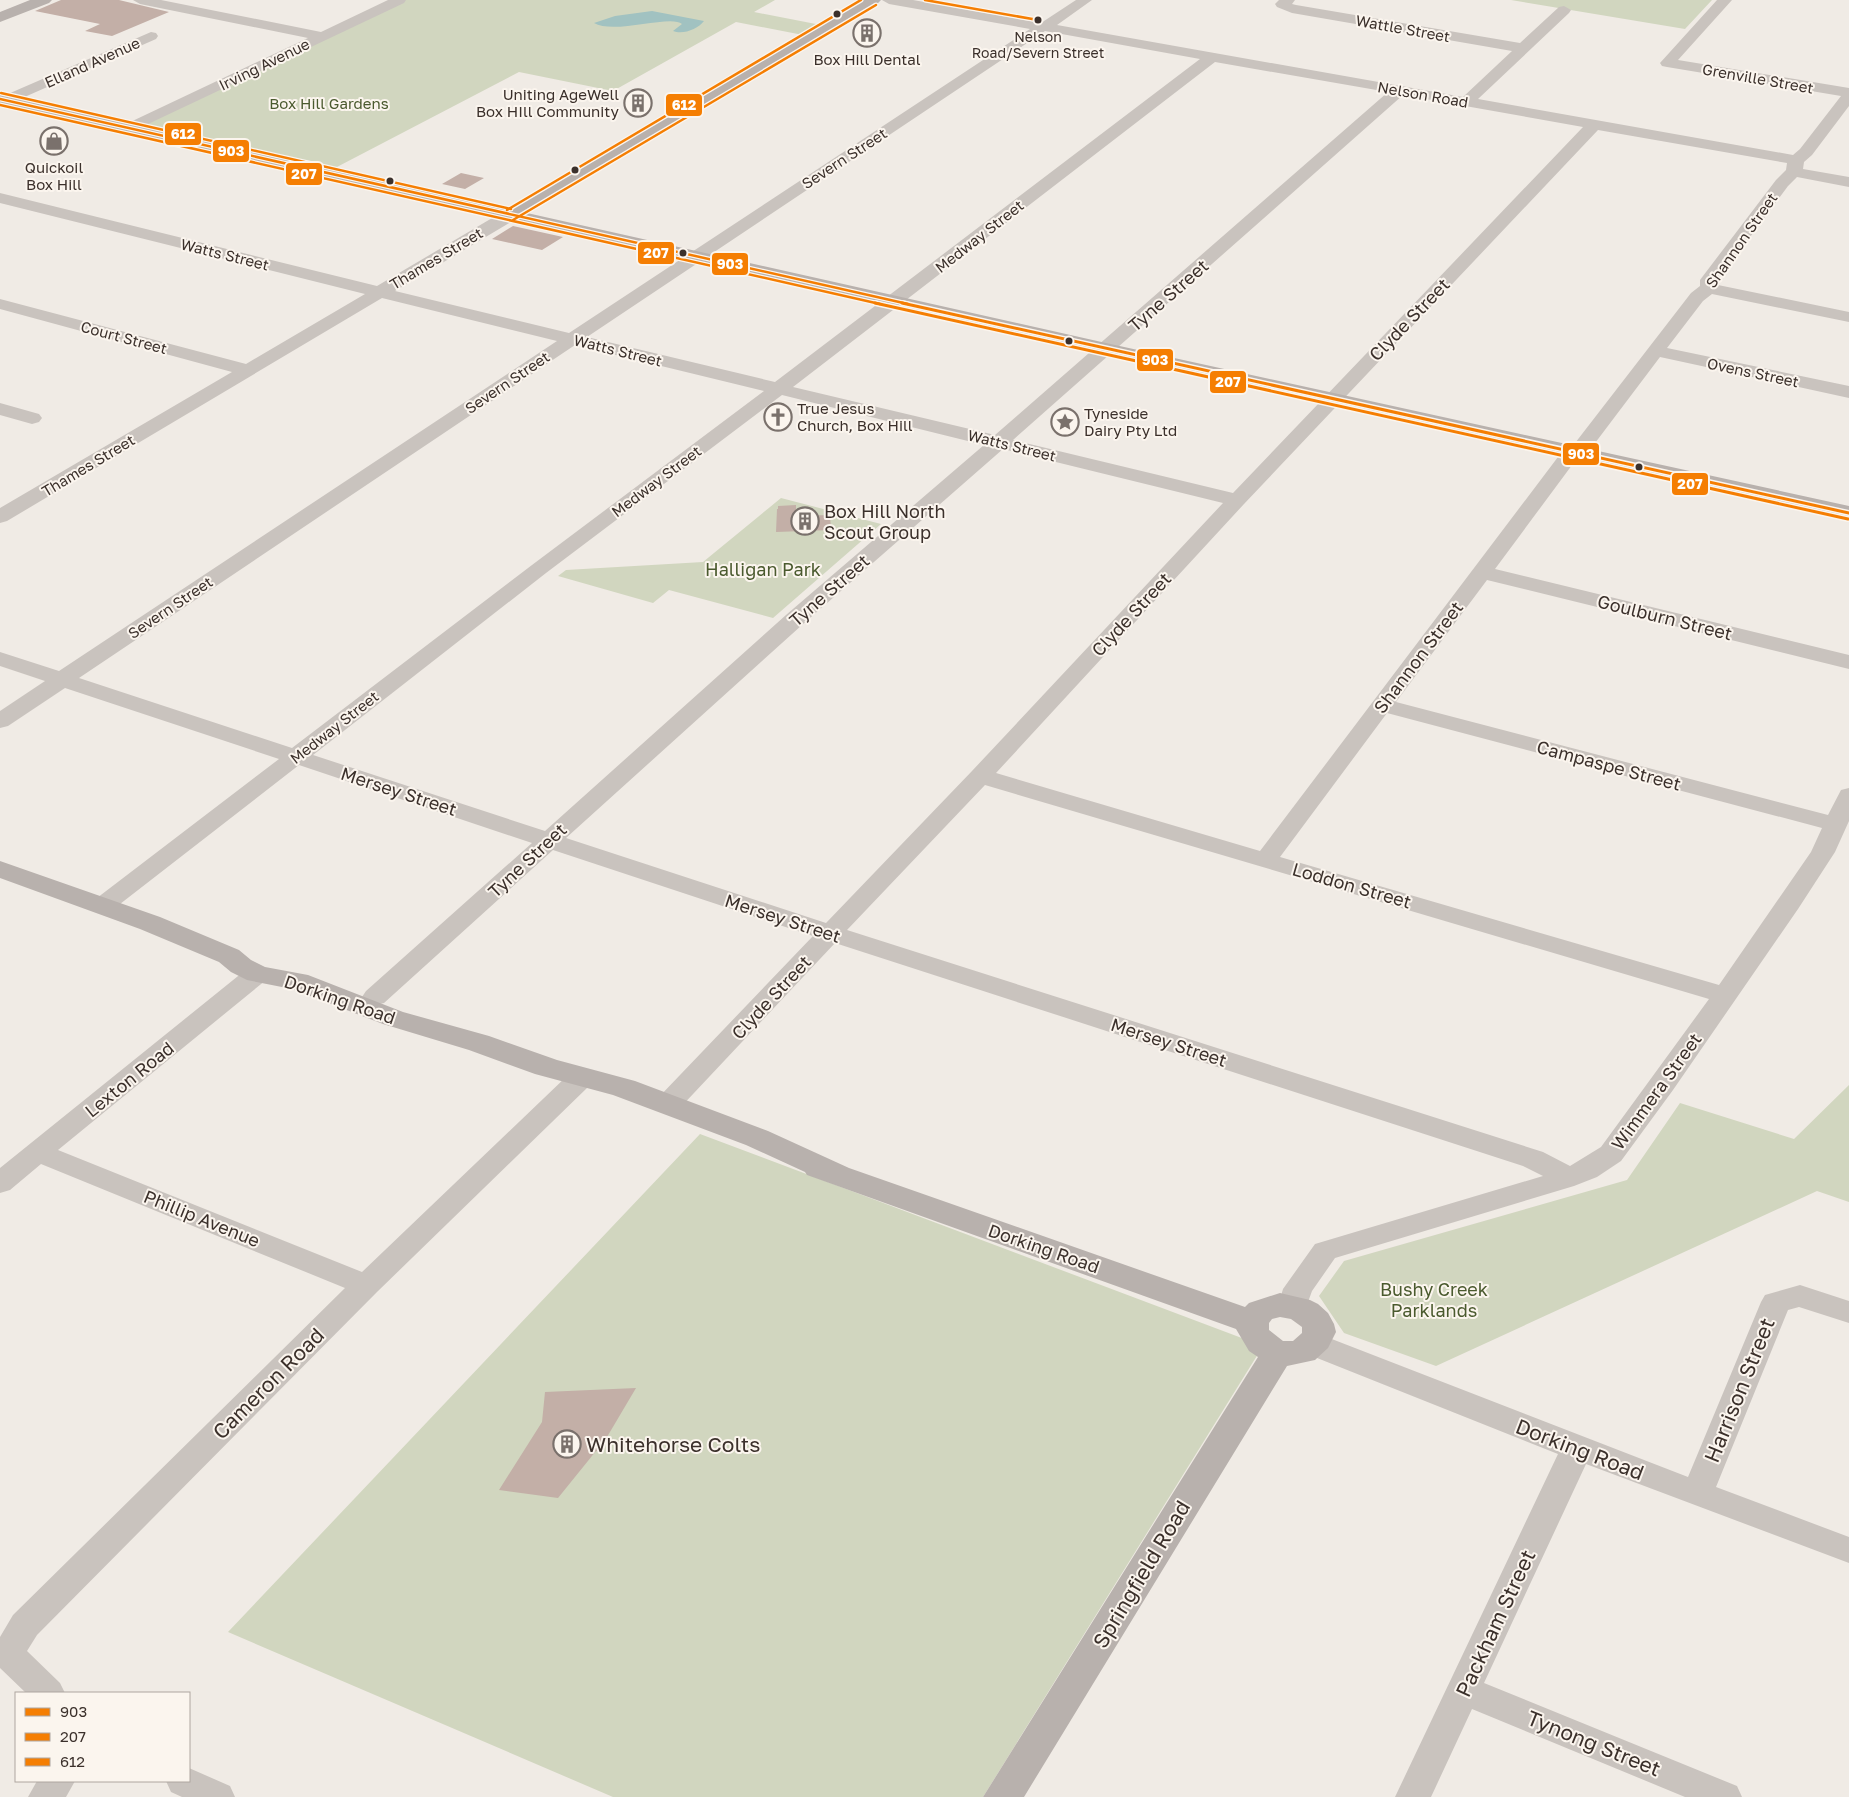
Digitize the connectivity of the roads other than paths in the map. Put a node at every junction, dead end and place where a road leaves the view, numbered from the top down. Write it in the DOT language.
graph roads {
  1 [pos="44,0"];
  2 [pos="144,0"];
  3 [pos="222,0"];
  4 [pos="399,0"];
  5 [pos="872,0"];
  6 [pos="882,0"];
  7 [pos="889,0"];
  8 [pos="1084,0"];
  9 [pos="1725,0"];
  10 [pos="1286,3"];
  11 [pos="1564,10"];
  12 [pos="198,11"];
  13 [pos="0,17"];
  14 [pos="1043,27"];
  15 [pos="151,36"];
  16 [pos="322,36"];
  17 [pos="1523,48"];
  18 [pos="1212,57"];
  19 [pos="1400,90"];
  20 [pos="1849,95"];
  21 [pos="3,100"];
  22 [pos="1466,102"];
  23 [pos="1843,114"];
  24 [pos="1594,124"];
  25 [pos="129,128"];
  26 [pos="1795,166"];
  27 [pos="1849,182"];
  28 [pos="0,198"];
  29 [pos="510,215"];
  30 [pos="696,257"];
  31 [pos="1709,288"];
  32 [pos="379,292"];
  33 [pos="894,302"];
  34 [pos="0,304"];
  35 [pos="1849,317"];
  36 [pos="572,338"];
  37 [pos="1106,350"];
  38 [pos="1656,351"];
  39 [pos="248,370"];
  40 [pos="778,389"];
  41 [pos="1849,392"];
  42 [pos="1332,399"];
  43 [pos="0,410"];
  44 [pos="32,418"];
  45 [pos="999,442"];
  46 [pos="1574,454"];
  47 [pos="1237,500"];
  48 [pos="1849,513"];
  49 [pos="0,517"];
  50 [pos="1481,572"];
  51 [pos="0,659"];
  52 [pos="1849,662"];
  53 [pos="63,679"];
  54 [pos="1382,705"];
  55 [pos="0,721"];
  56 [pos="295,757"];
  57 [pos="980,776"];
  58 [pos="1849,795"];
  59 [pos="1835,824"];
  60 [pos="549,840"];
  61 [pos="1265,860"];
  62 [pos="0,869"];
  63 [pos="102,906"];
  64 [pos="150,923"];
  65 [pos="830,933"];
  66 [pos="257,974"];
  67 [pos="1724,995"];
  68 [pos="376,997"];
  69 [pos="480,1043"];
  70 [pos="579,1079"];
  71 [pos="668,1104"];
  72 [pos="747,1141"];
  73 [pos="38,1152"];
  74 [pos="4,1173"];
  75 [pos="1564,1179"];
  76 [pos="366,1285"];
  77 [pos="1293,1306"];
  78 [pos="1849,1312"];
  79 [pos="1252,1322"];
  80 [pos="1296,1348"];
  81 [pos="1577,1448"];
  82 [pos="1697,1493"];
  83 [pos="1849,1550"];
  84 [pos="1463,1690"];
  85 [pos="47,1692"];
  86 [pos="56,1782"];
  87 [pos="186,1782"];
  88 [pos="46,1797"];
  89 [pos="217,1797"];
  90 [pos="1003,1797"];
  91 [pos="1413,1797"];
  92 [pos="1724,1797"];
  1 -- 13 [label="main road"];
  2 -- 12 [label="street"];
  3 -- 12 [label="street"];
  4 -- 16 [label="street, Irving Avenue"];
  5 -- 6 [label="main road"];
  5 -- 29 [label="main road, Thames Street"];
  7 -- 14 [label="street, Nelson Road"];
  8 -- 14 [label="street, Severn Street"];
  9 -- 20 [label="street, Grenville Street"];
  10 -- 17 [label="street, Wattle Street"];
  11 -- 17 [label="street"];
  12 -- 16 [label="street"];
  14 -- 18 [label="street, Nelson Road"];
  14 -- 30 [label="street, Severn Street"];
  15 -- 21 [label="street, Elland Avenue"];
  16 -- 25 [label="street, Irving Avenue"];
  17 -- 22 [label="street"];
  18 -- 19 [label="street, Nelson Road"];
  18 -- 33 [label="street, Medway Street"];
  19 -- 22 [label="street, Nelson Road"];
  19 -- 37 [label="street, Tyne Street"];
  20 -- 23 [label="street, Shannon Street"];
  21 -- 25 [label="main road"];
  22 -- 24 [label="street, Nelson Road"];
  23 -- 26 [label="street, Shannon Street"];
  24 -- 26 [label="street, Nelson Road"];
  24 -- 42 [label="street, Clyde Street"];
  25 -- 29 [label="main road"];
  26 -- 27 [label="street, Nelson Road"];
  26 -- 31 [label="street, Shannon Street"];
  28 -- 32 [label="street, Watts Street"];
  29 -- 30 [label="main road"];
  29 -- 32 [label="street, Thames Street"];
  30 -- 33 [label="main road"];
  30 -- 36 [label="street, Severn Street"];
  31 -- 35 [label="street"];
  31 -- 38 [label="street, Shannon Street"];
  32 -- 36 [label="street, Watts Street"];
  32 -- 39 [label="street, Thames Street"];
  33 -- 37 [label="main road"];
  33 -- 40 [label="street, Medway Street"];
  34 -- 39 [label="street, Court Street"];
  36 -- 40 [label="street, Watts Street"];
  36 -- 53 [label="street, Severn Street"];
  37 -- 42 [label="main road"];
  37 -- 45 [label="street, Tyne Street"];
  38 -- 41 [label="street, Ovens Street"];
  38 -- 46 [label="street, Shannon Street"];
  39 -- 49 [label="street, Thames Street"];
  40 -- 45 [label="street, Watts Street"];
  40 -- 56 [label="street, Medway Street"];
  42 -- 46 [label="main road"];
  42 -- 47 [label="street, Clyde Street"];
  43 -- 44 [label="street"];
  45 -- 47 [label="street, Watts Street"];
  45 -- 60 [label="street, Tyne Street"];
  46 -- 48 [label="main road"];
  46 -- 50 [label="street, Shannon Street"];
  47 -- 57 [label="street, Clyde Street"];
  50 -- 52 [label="street, Goulburn Street"];
  50 -- 54 [label="street, Shannon Street"];
  51 -- 53 [label="street, Mersey Street"];
  53 -- 55 [label="street, Severn Street"];
  53 -- 56 [label="street, Mersey Street"];
  54 -- 59 [label="street, Campaspe Street"];
  54 -- 61 [label="street, Shannon Street"];
  56 -- 60 [label="street, Mersey Street"];
  56 -- 63 [label="street, Medway Street"];
  57 -- 61 [label="street, Loddon Street"];
  57 -- 65 [label="street, Clyde Street"];
  58 -- 59 [label="street, Wimmera Street"];
  59 -- 67 [label="street, Wimmera Street"];
  60 -- 65 [label="street, Mersey Street"];
  60 -- 68 [label="street, Tyne Street"];
  61 -- 67 [label="street, Loddon Street"];
  62 -- 63 [label="main road, Dorking Road"];
  63 -- 64 [label="main road, Dorking Road"];
  64 -- 66 [label="main road, Dorking Road"];
  64 -- 68 [label="main road, Dorking Road"];
  65 -- 71 [label="street, Clyde Street"];
  65 -- 75 [label="street, Mersey Street"];
  66 -- 69 [label="main road, Dorking Road"];
  66 -- 73 [label="street, Lexton Road"];
  67 -- 75 [label="street, Wimmera Street"];
  68 -- 69 [label="main road, Dorking Road"];
  69 -- 70 [label="main road, Dorking Road"];
  70 -- 71 [label="main road, Dorking Road"];
  70 -- 72 [label="main road, Dorking Road"];
  70 -- 76 [label="street, Cameron Road"];
  71 -- 72 [label="main road, Dorking Road"];
  72 -- 79 [label="main road, Dorking Road"];
  73 -- 74 [label="street, Lexton Road"];
  73 -- 76 [label="street, Phillip Avenue"];
  75 -- 77 [label="street, Wimmera Street"];
  76 -- 85 [label="street, Cameron Road"];
  77 -- 79 [label="main road"];
  77 -- 80 [label="main road"];
  78 -- 82 [label="street, Harrison Street"];
  79 -- 80 [label="main road"];
  80 -- 81 [label="street, Dorking Road"];
  80 -- 90 [label="main road, Springfield Road"];
  81 -- 82 [label="street, Dorking Road"];
  81 -- 84 [label="street, Packham Street"];
  82 -- 83 [label="street, Dorking Road"];
  84 -- 91 [label="street, Packham Street"];
  84 -- 92 [label="street, Tynong Street"];
  86 -- 88 [label="street"];
  87 -- 89 [label="street"];
}
